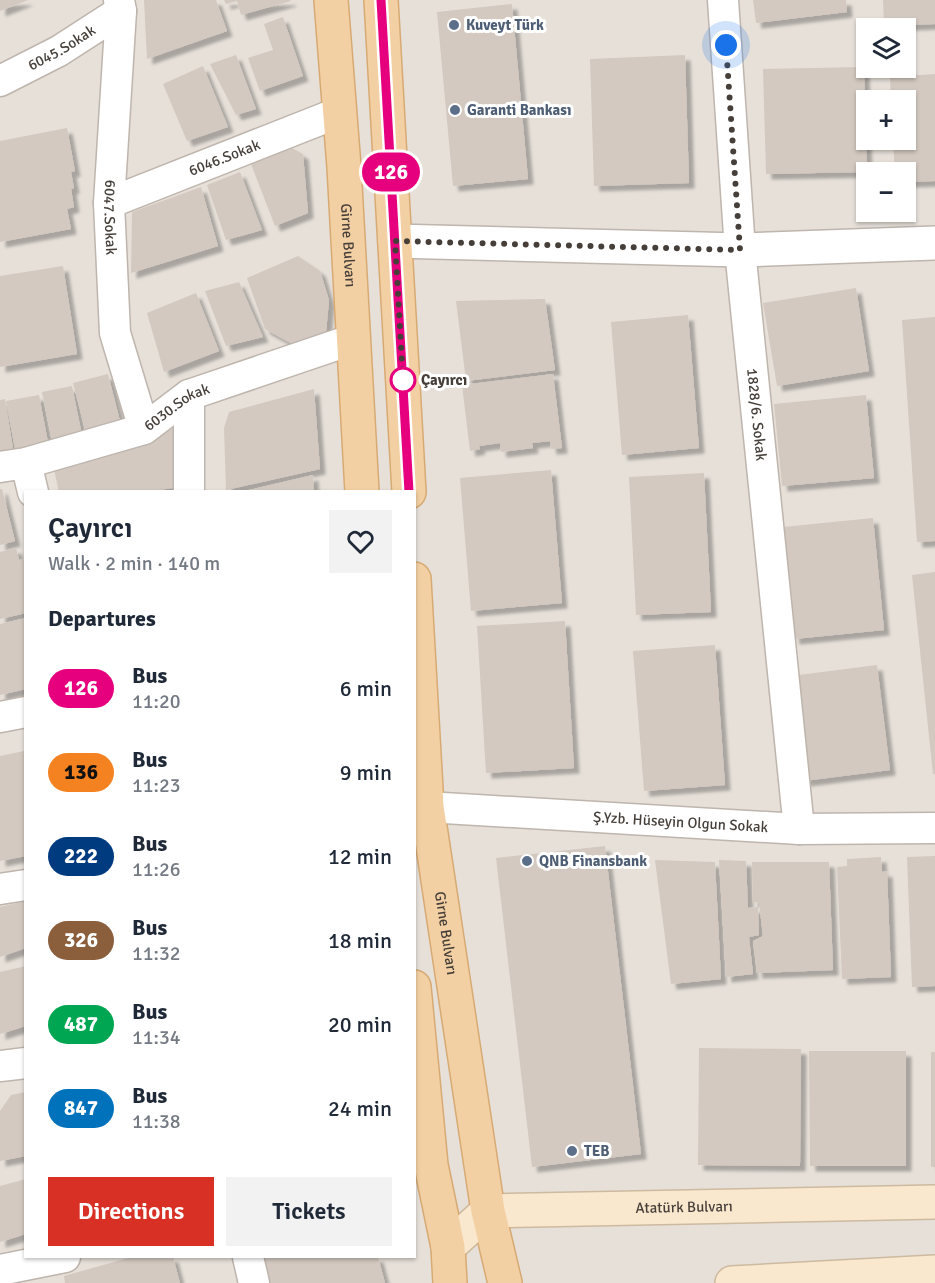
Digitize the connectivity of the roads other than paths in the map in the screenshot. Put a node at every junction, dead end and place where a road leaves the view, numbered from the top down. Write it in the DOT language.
graph roads {
  1 [pos="331,0"];
  2 [pos="381,0"];
  3 [pos="723,0"];
  4 [pos="121,4"];
  5 [pos="0,81"];
  6 [pos="340,112"];
  7 [pos="109,203"];
  8 [pos="395,241"];
  9 [pos="935,243"];
  10 [pos="740,250"];
  11 [pos="354,339"];
  12 [pos="189,395"];
  13 [pos="144,429"];
  14 [pos="13,465"];
  15 [pos="32,490"];
  16 [pos="189,490"];
  17 [pos="362,490"];
  18 [pos="409,490"];
  19 [pos="416,614"];
  20 [pos="24,712"];
  21 [pos="0,717"];
  22 [pos="427,807"];
  23 [pos="935,828"];
  24 [pos="799,829"];
  25 [pos="24,885"];
  26 [pos="0,889"];
  27 [pos="416,1017"];
  28 [pos="24,1063"];
  29 [pos="0,1066"];
  30 [pos="423,1168"];
  31 [pos="935,1202"];
  32 [pos="488,1211"];
  33 [pos="448,1247"];
  34 [pos="63,1258"];
  35 [pos="248,1258"];
  36 [pos="0,1270"];
  37 [pos="935,1272"];
  38 [pos="32,1274"];
  39 [pos="254,1283"];
  40 [pos="450,1283"];
  41 [pos="493,1283"];
  42 [pos="505,1283"];
  43 [pos="732,1283"];
  1 -- 6 [label="main road, Girne Bulvarı"];
  2 -- 8 [label="main road"];
  3 -- 10 [label="street, 1828/6. Sokak"];
  4 -- 5 [label="street, 6045.Sokak"];
  4 -- 7 [label="street, 6047.Sokak"];
  6 -- 7 [label="street, 6046.Sokak"];
  6 -- 11 [label="main road, Girne Bulvarı"];
  7 -- 13 [label="street, 6047.Sokak"];
  8 -- 10 [label="street"];
  8 -- 18 [label="main road"];
  9 -- 10 [label="street"];
  10 -- 24 [label="street, 1828/6. Sokak"];
  11 -- 12 [label="street, 6030.Sokak"];
  11 -- 17 [label="main road, Girne Bulvarı"];
  12 -- 13 [label="street, 6030.Sokak"];
  12 -- 16 [label="street"];
  13 -- 14 [label="street, 6030.Sokak"];
  14 -- 15 [label="street"];
  19 -- 22 [label="main road, Girne Bulvarı"];
  20 -- 21 [label="street"];
  22 -- 24 [label="street, Ş.Yzb. Hüseyin Olgun Sokak"];
  22 -- 32 [label="main road, Girne Bulvarı"];
  23 -- 24 [label="street, Ş.Yzb. Hüseyin Olgun Sokak"];
  25 -- 26 [label="street"];
  27 -- 30 [label="main road"];
  28 -- 29 [label="street"];
  30 -- 33 [label="main road"];
  31 -- 32 [label="main road, Atatürk Bulvarı"];
  32 -- 33 [label="main road"];
  32 -- 42 [label="main road, Girne Bulvarı"];
  33 -- 40 [label="main road"];
  33 -- 41 [label="main road"];
  34 -- 38 [label="street"];
  35 -- 39 [label="street"];
  36 -- 38 [label="street"];
  37 -- 43 [label="main road"];
}
